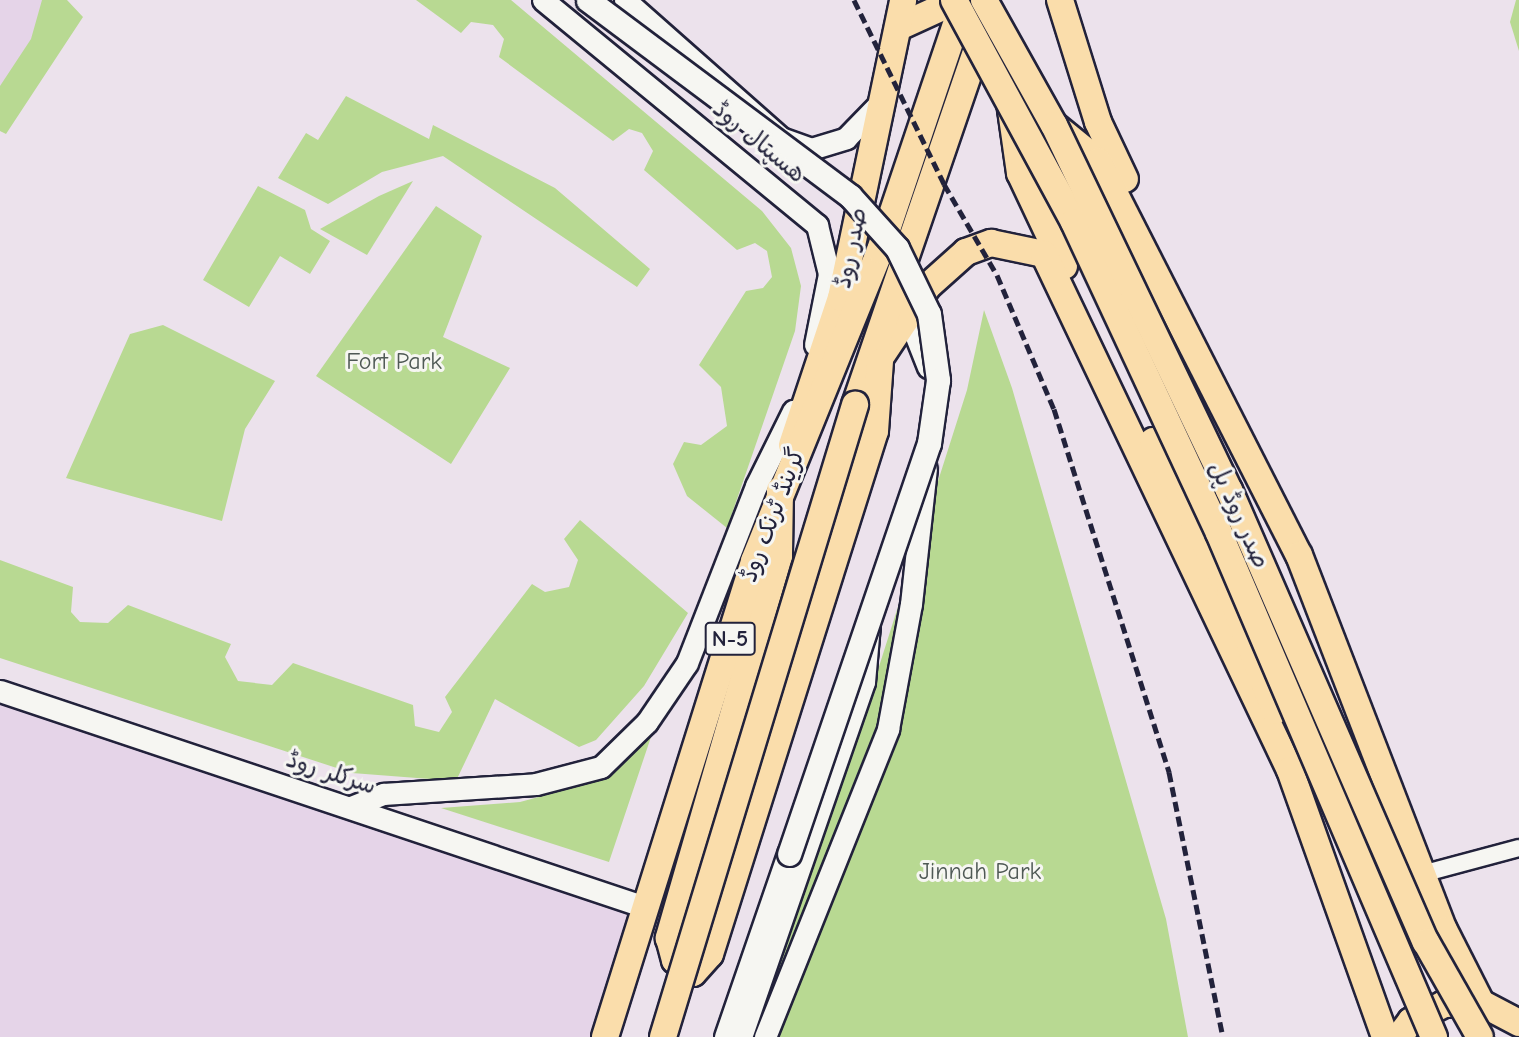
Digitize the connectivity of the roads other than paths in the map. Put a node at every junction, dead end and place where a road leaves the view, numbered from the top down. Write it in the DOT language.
graph roads {
  1 [pos="543,0"];
  2 [pos="588,0"];
  3 [pos="625,0"];
  4 [pos="903,0"];
  5 [pos="956,0"];
  6 [pos="964,0"];
  7 [pos="984,0"];
  8 [pos="993,0"];
  9 [pos="1060,0"];
  10 [pos="901,26"];
  11 [pos="884,99"];
  12 [pos="1010,103"];
  13 [pos="1054,125"];
  14 [pos="907,314"];
  15 [pos="872,370"];
  16 [pos="808,380"];
  17 [pos="780,490"];
  18 [pos="869,625"];
  19 [pos="0,691"];
  20 [pos="1379,756"];
  21 [pos="1290,770"];
  22 [pos="351,807"];
  23 [pos="1408,836"];
  24 [pos="1519,848"];
  25 [pos="1321,855"];
  26 [pos="1422,874"];
  27 [pos="645,906"];
  28 [pos="1481,1003"];
  29 [pos="1519,1023"];
  30 [pos="605,1037"];
  31 [pos="663,1037"];
  32 [pos="726,1037"];
  33 [pos="741,1037"];
  34 [pos="765,1037"];
  35 [pos="1385,1037"];
  36 [pos="1399,1037"];
  37 [pos="1434,1037"];
  38 [pos="1480,1037"];
  1 -- 16 [label="street, ھسپتال روڈ"];
  2 -- 18 [label="main road, bridge"];
  3 -- 11 [label="street"];
  4 -- 10 [label="main road, صدر روڈ"];
  5 -- 10 [label="main road"];
  5 -- 12 [label="main road, صدر روڈ پل, bridge"];
  6 -- 17 [label="main road, گرینڈ ٹرنک روڈ / N-5"];
  7 -- 13 [label="main road, صدر روڈ پل, bridge"];
  8 -- 15 [label="main road, گرینڈ ٹرنک روڈ / N-5"];
  9 -- 20 [label="main road"];
  10 -- 11 [label="main road, صدر روڈ"];
  11 -- 16 [label="main road, صدر روڈ"];
  12 -- 21 [label="main road"];
  12 -- 37 [label="main road, صدر روڈ پل, bridge"];
  13 -- 20 [label="main road"];
  13 -- 38 [label="main road, صدر روڈ پل, bridge"];
  14 -- 15 [label="main road"];
  14 -- 21 [label="main road"];
  14 -- 34 [label="street"];
  15 -- 17 [label="main road"];
  15 -- 31 [label="main road, گرینڈ ٹرنک روڈ / N-5, bridge"];
  16 -- 17 [label="main road, صدر روڈ"];
  16 -- 22 [label="street, ھسپتال روڈ"];
  17 -- 27 [label="main road, گرینڈ ٹرنک روڈ / N-5"];
  18 -- 32 [label="main road, bridge"];
  18 -- 33 [label="street"];
  19 -- 22 [label="street, سرکلر روڈ"];
  20 -- 23 [label="main road"];
  21 -- 25 [label="main road"];
  22 -- 27 [label="street, سرکلر روڈ"];
  23 -- 25 [label="main road"];
  23 -- 26 [label="main road"];
  24 -- 26 [label="street"];
  25 -- 35 [label="main road"];
  26 -- 28 [label="main road"];
  27 -- 30 [label="main road, گرینڈ ٹرنک روڈ / N-5"];
  28 -- 29 [label="main road"];
  28 -- 36 [label="main road"];
}
